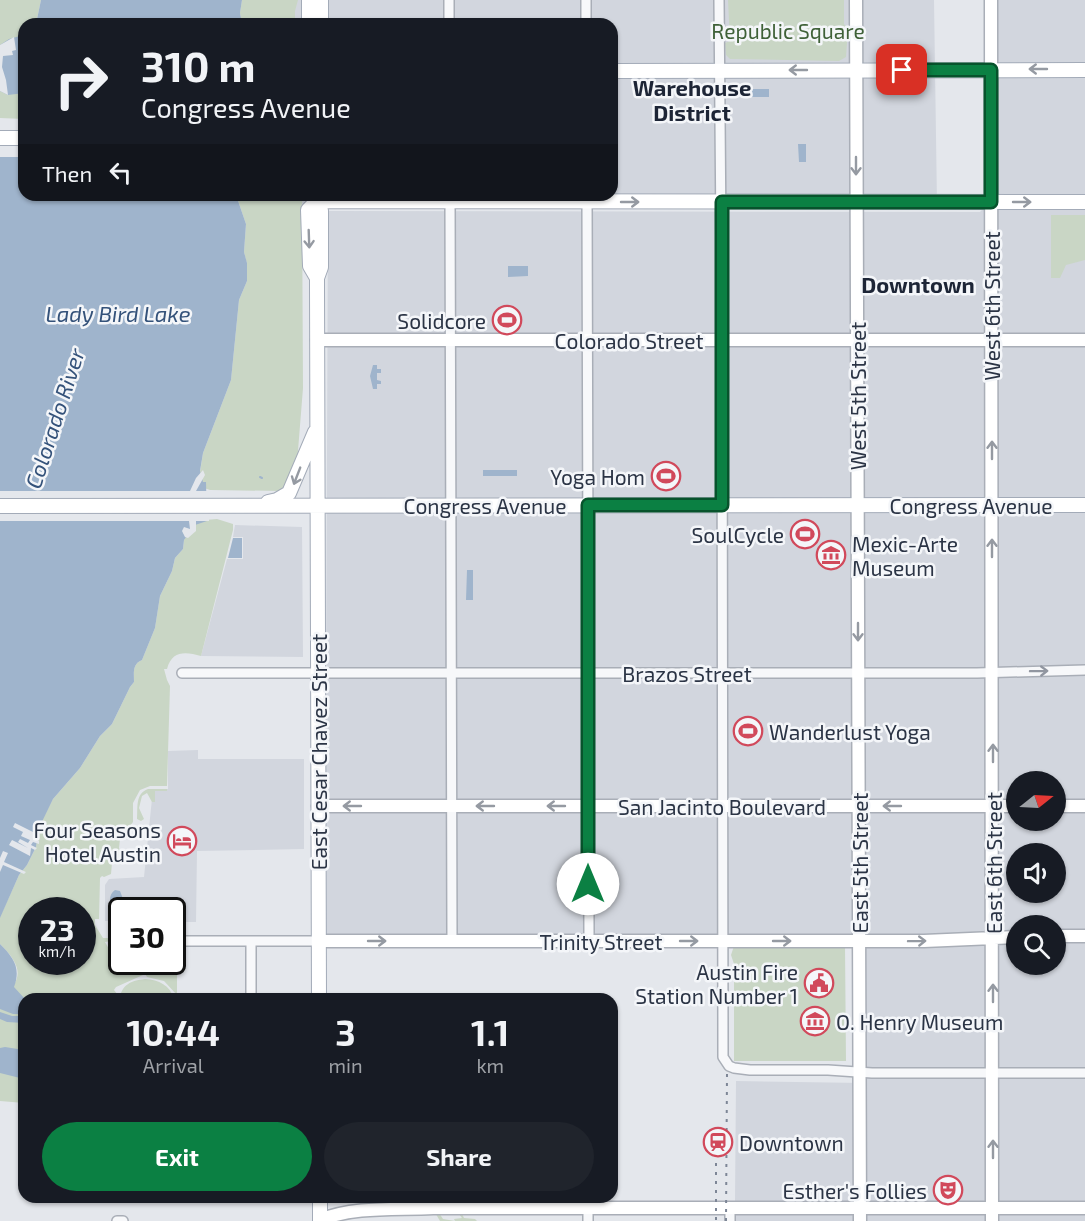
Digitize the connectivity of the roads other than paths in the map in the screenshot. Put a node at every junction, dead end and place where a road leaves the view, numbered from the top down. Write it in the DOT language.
graph roads {
  1 [pos="309,0"];
  2 [pos="321,0"];
  3 [pos="449,0"];
  4 [pos="586,0"];
  5 [pos="719,0"];
  6 [pos="856,0"];
  7 [pos="991,0"];
  8 [pos="309,18"];
  9 [pos="321,18"];
  10 [pos="449,18"];
  11 [pos="586,18"];
  12 [pos="719,70"];
  13 [pos="856,70"];
  14 [pos="991,70"];
  15 [pos="1085,70"];
  16 [pos="618,71"];
  17 [pos="0,138"];
  18 [pos="18,138"];
  19 [pos="618,199"];
  20 [pos="313,201"];
  21 [pos="450,201"];
  22 [pos="587,201"];
  23 [pos="722,202"];
  24 [pos="856,202"];
  25 [pos="991,202"];
  26 [pos="1085,202"];
  27 [pos="857,339"];
  28 [pos="992,339"];
  29 [pos="1085,339"];
  30 [pos="317,340"];
  31 [pos="450,340"];
  32 [pos="587,340"];
  33 [pos="722,340"];
  34 [pos="317,427"];
  35 [pos="451,504"];
  36 [pos="317,505"];
  37 [pos="588,505"];
  38 [pos="722,505"];
  39 [pos="857,505"];
  40 [pos="992,505"];
  41 [pos="1085,505"];
  42 [pos="0,506"];
  43 [pos="258,506"];
  44 [pos="1085,670"];
  45 [pos="451,672"];
  46 [pos="993,672"];
  47 [pos="182,673"];
  48 [pos="318,673"];
  49 [pos="588,673"];
  50 [pos="723,673"];
  51 [pos="858,673"];
  52 [pos="318,806"];
  53 [pos="452,806"];
  54 [pos="588,806"];
  55 [pos="723,806"];
  56 [pos="858,806"];
  57 [pos="993,806"];
  58 [pos="1006,806"];
  59 [pos="1066,806"];
  60 [pos="1085,806"];
  61 [pos="1066,936"];
  62 [pos="1085,936"];
  63 [pos="1006,937"];
  64 [pos="993,938"];
  65 [pos="186,941"];
  66 [pos="251,941"];
  67 [pos="319,941"];
  68 [pos="452,941"];
  69 [pos="588,941"];
  70 [pos="724,941"];
  71 [pos="859,941"];
  72 [pos="251,993"];
  73 [pos="319,993"];
  74 [pos="859,1072"];
  75 [pos="993,1073"];
  76 [pos="1085,1073"];
  77 [pos="320,1203"];
  78 [pos="860,1208"];
  79 [pos="992,1208"];
  80 [pos="1085,1208"];
  81 [pos="588,1215"];
  82 [pos="730,1215"];
  83 [pos="117,1221"];
  84 [pos="123,1221"];
  85 [pos="318,1221"];
  86 [pos="860,1221"];
  87 [pos="993,1221"];
  1 -- 8 [label="main road"];
  2 -- 9 [label="main road"];
  3 -- 10 [label="street"];
  4 -- 11 [label="street"];
  5 -- 12 [label="street"];
  6 -- 13 [label="main road, West 5th Street"];
  7 -- 14 [label="main road, West 6th Street"];
  13 -- 12 [label="main road, one-way"];
  12 -- 16 [label="main road"];
  12 -- 23 [label="street"];
  13 -- 14 [label="main road"];
  13 -- 24 [label="main road, West 5th Street, one-way"];
  15 -- 14 [label="main road, one-way"];
  14 -- 25 [label="main road, West 6th Street"];
  17 -- 18 [label="main road"];
  19 -- 23 [label="main road, one-way"];
  20 -- 30 [label="main road, East Cesar Chavez Street"];
  21 -- 31 [label="street"];
  22 -- 32 [label="street"];
  23 -- 24 [label="main road"];
  23 -- 33 [label="street"];
  24 -- 25 [label="main road"];
  24 -- 27 [label="main road, West 5th Street"];
  25 -- 26 [label="main road, one-way"];
  25 -- 28 [label="main road, West 6th Street"];
  27 -- 28 [label="main road, Colorado Street"];
  27 -- 33 [label="main road, Colorado Street"];
  27 -- 39 [label="main road, West 5th Street"];
  28 -- 29 [label="main road, Colorado Street"];
  40 -- 28 [label="main road, West 6th Street, one-way"];
  30 -- 31 [label="main road, Colorado Street"];
  30 -- 34 [label="main road, East Cesar Chavez Street"];
  31 -- 32 [label="main road, Colorado Street"];
  31 -- 35 [label="street"];
  32 -- 33 [label="main road, Colorado Street"];
  32 -- 37 [label="street"];
  33 -- 38 [label="street"];
  34 -- 36 [label="main road, East Cesar Chavez Street"];
  34 -- 43 [label="main road, one-way"];
  35 -- 36 [label="main road, Congress Avenue"];
  35 -- 37 [label="main road, Congress Avenue"];
  35 -- 45 [label="street"];
  36 -- 43 [label="main road, Congress Avenue"];
  36 -- 48 [label="main road, East Cesar Chavez Street"];
  37 -- 38 [label="main road, Congress Avenue"];
  37 -- 49 [label="street"];
  38 -- 39 [label="main road, Congress Avenue"];
  38 -- 50 [label="street"];
  39 -- 40 [label="main road, Congress Avenue"];
  39 -- 51 [label="main road, East 5th Street, one-way"];
  40 -- 41 [label="main road, Congress Avenue"];
  46 -- 40 [label="main road, East 6th Street, one-way"];
  42 -- 43 [label="main road, Congress Avenue"];
  46 -- 44 [label="street, Brazos Street, one-way"];
  45 -- 48 [label="street, Brazos Street"];
  45 -- 49 [label="street, Brazos Street"];
  45 -- 53 [label="street"];
  46 -- 51 [label="street, Brazos Street"];
  57 -- 46 [label="main road, East 6th Street, one-way"];
  47 -- 48 [label="street, Brazos Street"];
  48 -- 52 [label="main road, East Cesar Chavez Street"];
  49 -- 50 [label="street, Brazos Street"];
  49 -- 54 [label="street"];
  50 -- 51 [label="street, Brazos Street"];
  50 -- 55 [label="street"];
  51 -- 56 [label="main road, East 5th Street"];
  53 -- 52 [label="main road, San Jacinto Boulevard, one-way"];
  52 -- 67 [label="main road, East Cesar Chavez Street"];
  54 -- 53 [label="main road, San Jacinto Boulevard, one-way"];
  53 -- 68 [label="street"];
  54 -- 55 [label="main road, San Jacinto Boulevard"];
  54 -- 69 [label="street"];
  55 -- 56 [label="main road, San Jacinto Boulevard"];
  55 -- 70 [label="street"];
  57 -- 56 [label="main road, San Jacinto Boulevard, one-way"];
  56 -- 71 [label="main road, East 5th Street"];
  57 -- 58 [label="main road, San Jacinto Boulevard"];
  57 -- 64 [label="main road, East 6th Street"];
  59 -- 60 [label="main road"];
  61 -- 62 [label="main road"];
  63 -- 64 [label="main road, Trinity Street"];
  71 -- 64 [label="main road, Trinity Street, one-way"];
  75 -- 64 [label="main road, East 6th Street, one-way"];
  65 -- 66 [label="street, Trinity Street"];
  66 -- 67 [label="street, Trinity Street"];
  66 -- 72 [label="street"];
  67 -- 68 [label="main road, Trinity Street, one-way"];
  67 -- 73 [label="main road, East Cesar Chavez Street"];
  68 -- 69 [label="main road, Trinity Street"];
  69 -- 70 [label="main road, Trinity Street, one-way"];
  70 -- 71 [label="main road, Trinity Street, one-way"];
  70 -- 74 [label="street"];
  71 -- 74 [label="main road, East 5th Street"];
  74 -- 75 [label="street"];
  74 -- 78 [label="main road, East 5th Street"];
  75 -- 76 [label="street"];
  79 -- 75 [label="main road, East 6th Street, one-way"];
  77 -- 85 [label="main road"];
  78 -- 79 [label="main road"];
  78 -- 82 [label="main road"];
  78 -- 86 [label="main road, East 5th Street"];
  79 -- 80 [label="main road"];
  79 -- 87 [label="main road, East 6th Street"];
  81 -- 82 [label="main road"];
  81 -- 85 [label="main road"];
  83 -- 84 [label="street"];
}
